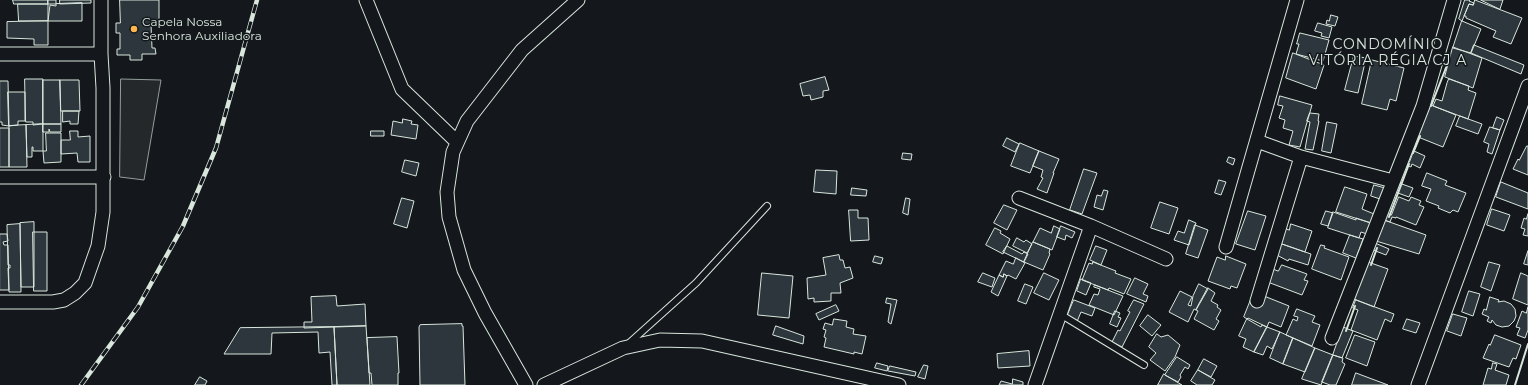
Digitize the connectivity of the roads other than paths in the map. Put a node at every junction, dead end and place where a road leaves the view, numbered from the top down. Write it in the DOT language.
graph roads {
  1 [pos="100,0"];
  2 [pos="366,0"];
  3 [pos="578,0"];
  4 [pos="1297,0"];
  5 [pos="1454,0"];
  6 [pos="0,54"];
  7 [pos="101,54"];
  8 [pos="1528,86"];
  9 [pos="1257,141"];
  10 [pos="458,142"];
  11 [pos="1301,157"];
  12 [pos="0,177"];
  13 [pos="104,177"];
  14 [pos="1393,181"];
  15 [pos="1019,198"];
  16 [pos="767,206"];
  17 [pos="1091,226"];
  18 [pos="1226,247"];
  19 [pos="1166,259"];
  20 [pos="1257,301"];
  21 [pos="0,302"];
  22 [pos="1060,314"];
  23 [pos="1332,338"];
  24 [pos="623,348"];
  25 [pos="1144,365"];
  26 [pos="526,385"];
  27 [pos="544,385"];
  28 [pos="899,385"];
  29 [pos="1035,385"];
  30 [pos="1418,385"];
  1 -- 7 [label="street"];
  2 -- 10 [label="street"];
  3 -- 10 [label="street"];
  4 -- 9 [label="street"];
  5 -- 14 [label="street"];
  6 -- 7 [label="street"];
  7 -- 13 [label="street"];
  8 -- 30 [label="street"];
  9 -- 11 [label="street"];
  9 -- 18 [label="street"];
  10 -- 26 [label="street"];
  11 -- 14 [label="street"];
  11 -- 20 [label="street"];
  12 -- 13 [label="street"];
  13 -- 21 [label="street"];
  14 -- 23 [label="street"];
  15 -- 17 [label="street"];
  16 -- 24 [label="lane"];
  17 -- 19 [label="street"];
  17 -- 22 [label="street"];
  22 -- 25 [label="lane"];
  22 -- 29 [label="street"];
  24 -- 27 [label="street"];
  24 -- 28 [label="street"];
}
